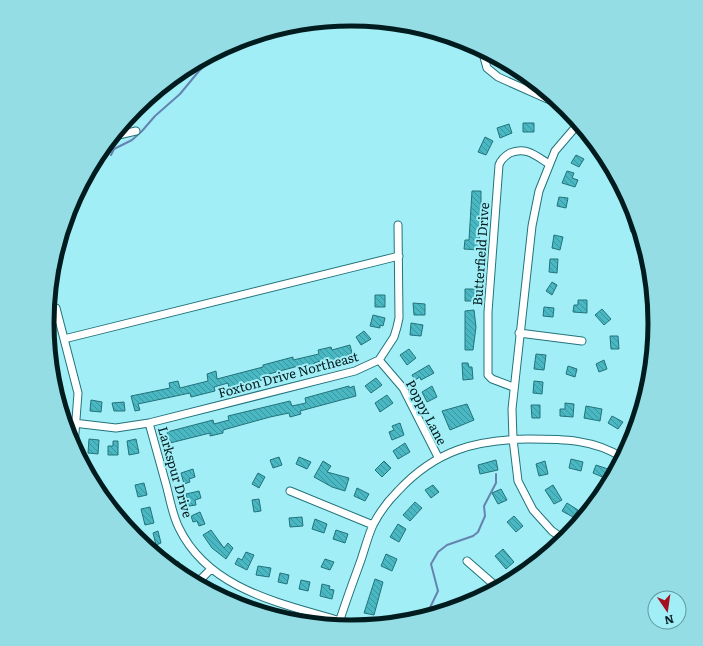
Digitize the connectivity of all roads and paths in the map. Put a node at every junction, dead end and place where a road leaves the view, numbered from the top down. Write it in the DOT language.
graph roads {
  1 [pos="484,58"];
  2 [pos="542,96"];
  3 [pos="575,127"];
  4 [pos="136,130"];
  5 [pos="123,134"];
  6 [pos="549,164"];
  7 [pos="398,225"];
  8 [pos="399,256"];
  9 [pos="56,308"];
  10 [pos="519,333"];
  11 [pos="64,339"];
  12 [pos="582,341"];
  13 [pos="379,360"];
  14 [pos="513,387"];
  15 [pos="72,423"];
  16 [pos="149,423"];
  17 [pos="76,424"];
  18 [pos="75,432"];
  19 [pos="513,439"];
  20 [pos="617,455"];
  21 [pos="438,457"];
  22 [pos="290,491"];
  23 [pos="373,524"];
  24 [pos="559,536"];
  25 [pos="467,561"];
  26 [pos="210,570"];
  27 [pos="201,579"];
  28 [pos="493,584"];
  29 [pos="326,618"];
  30 [pos="340,619"];
  1 -- 2 [label="street"];
  3 -- 6 [label="street"];
  4 -- 5 [label="street"];
  6 -- 10 [label="street"];
  6 -- 14 [label="street, Butterfield Drive"];
  7 -- 8 [label="street, Foxton Drive Northeast"];
  8 -- 11 [label="street"];
  8 -- 13 [label="street, Foxton Drive Northeast"];
  9 -- 11 [label="street"];
  10 -- 12 [label="street"];
  10 -- 14 [label="street"];
  11 -- 17 [label="street"];
  13 -- 16 [label="street, Foxton Drive Northeast"];
  13 -- 21 [label="street, Poppy Lane"];
  14 -- 19 [label="street"];
  15 -- 17 [label="street, Foxton Drive Northeast"];
  16 -- 17 [label="street, Foxton Drive Northeast"];
  16 -- 26 [label="street, Larkspur Drive"];
  17 -- 18 [label="street"];
  19 -- 20 [label="street"];
  19 -- 21 [label="street"];
  19 -- 24 [label="street"];
  21 -- 23 [label="street"];
  22 -- 23 [label="street"];
  23 -- 30 [label="street"];
  25 -- 28 [label="street"];
  26 -- 27 [label="street"];
  26 -- 29 [label="street, Larkspur Drive"];
}
